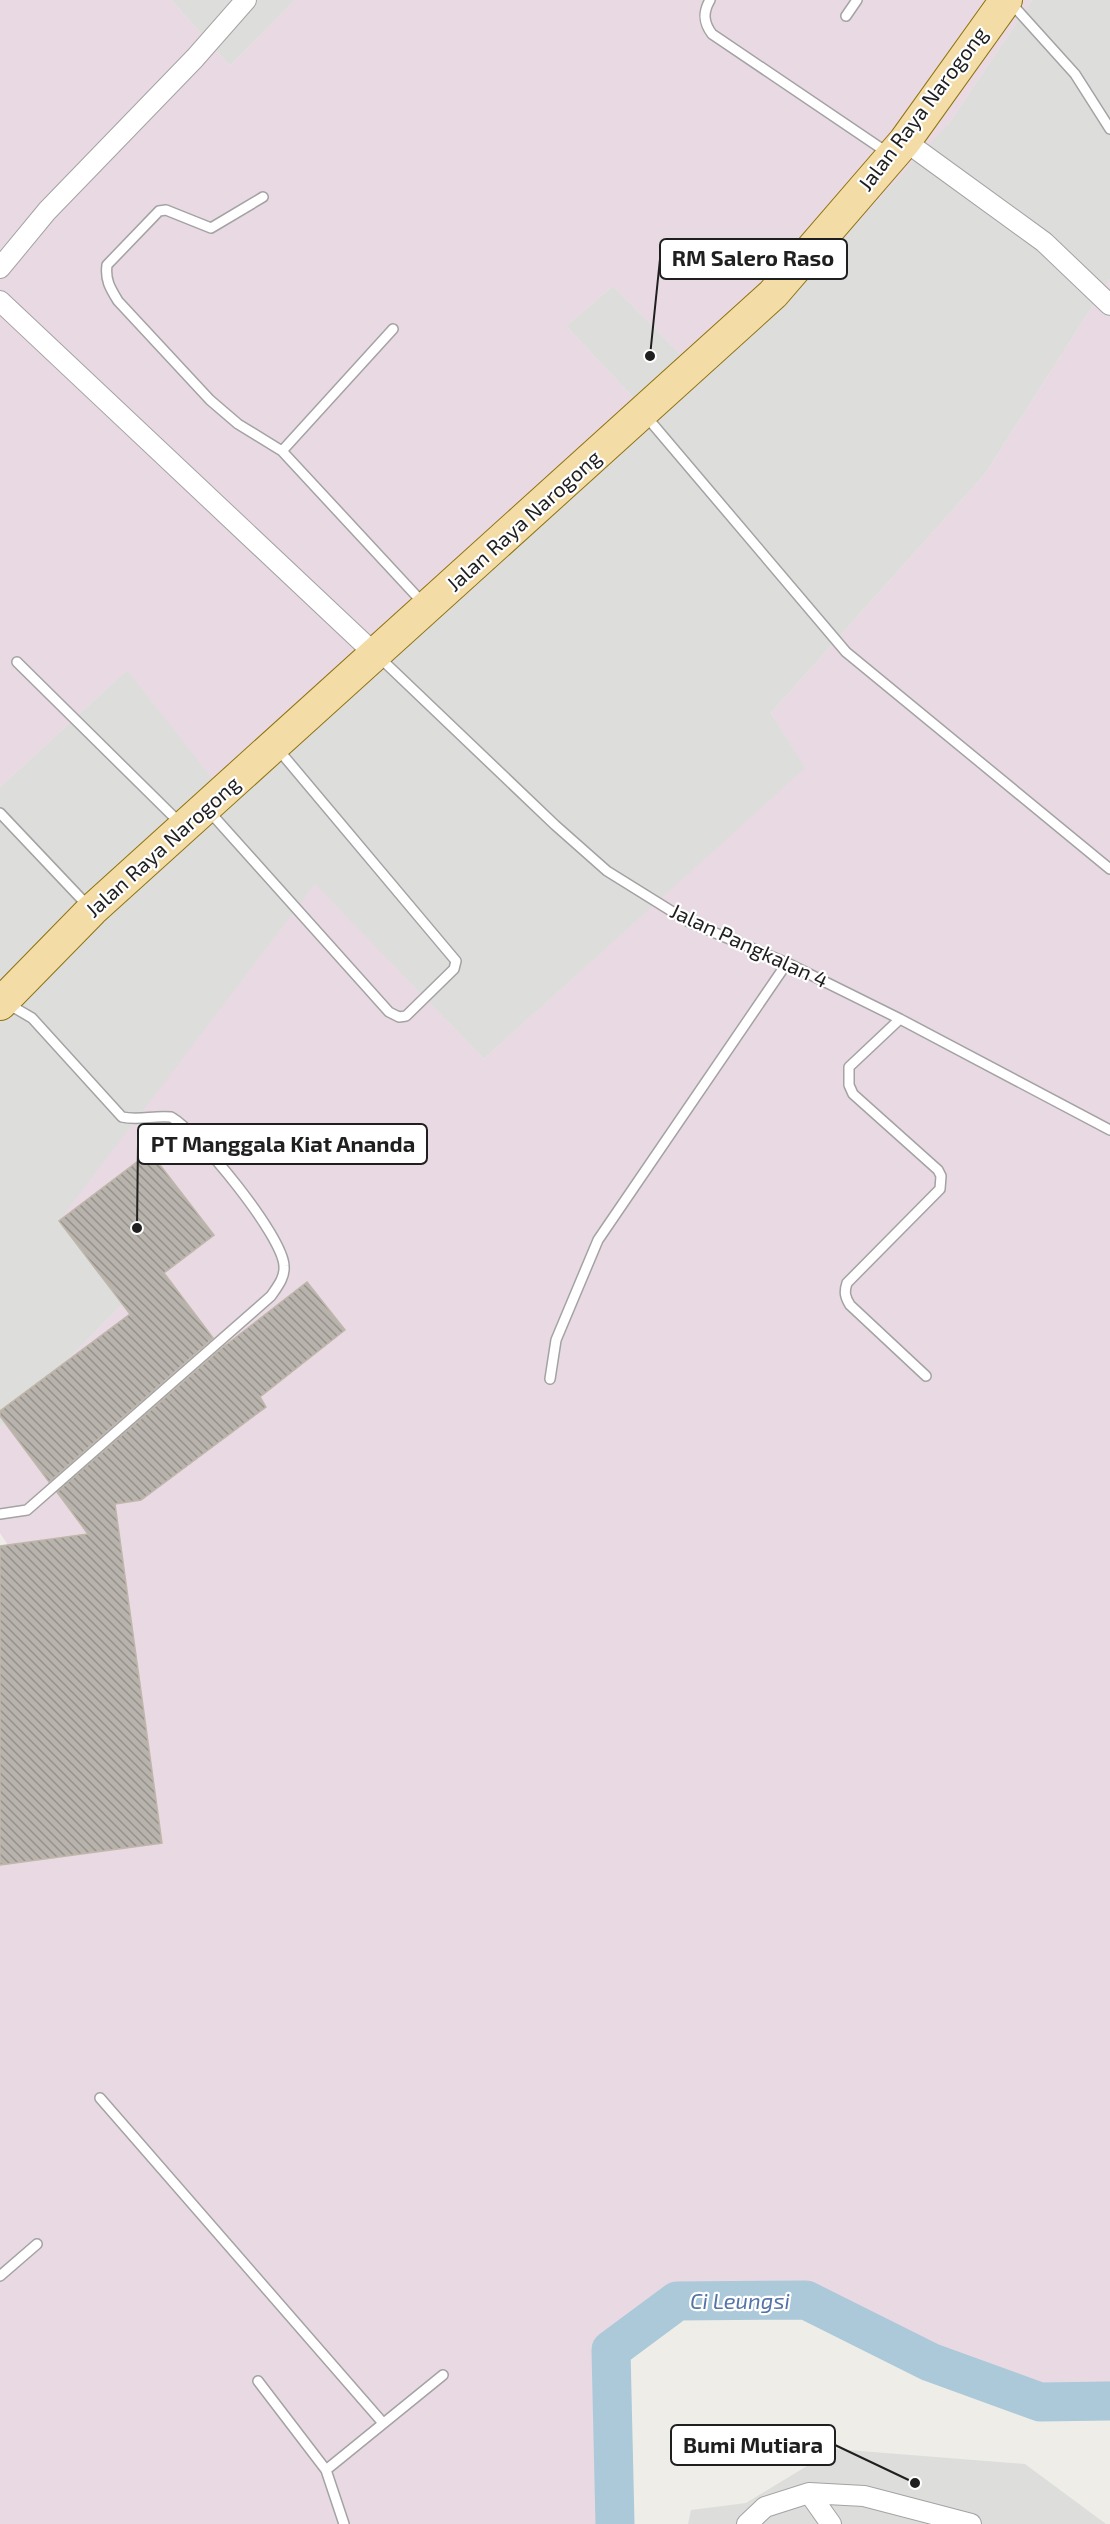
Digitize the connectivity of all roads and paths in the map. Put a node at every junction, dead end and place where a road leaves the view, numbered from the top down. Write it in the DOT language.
graph roads {
  1 [pos="246,0"];
  2 [pos="710,0"];
  3 [pos="857,0"];
  4 [pos="1007,0"];
  5 [pos="846,16"];
  6 [pos="1110,129"];
  7 [pos="898,149"];
  8 [pos="263,197"];
  9 [pos="0,268"];
  10 [pos="0,302"];
  11 [pos="1110,305"];
  12 [pos="393,329"];
  13 [pos="644,413"];
  14 [pos="282,451"];
  15 [pos="428,608"];
  16 [pos="376,655"];
  17 [pos="17,662"];
  18 [pos="275,746"];
  19 [pos="0,813"];
  20 [pos="195,818"];
  21 [pos="1110,868"];
  22 [pos="92,910"];
  23 [pos="787,963"];
  24 [pos="2,1002"];
  25 [pos="900,1019"];
  26 [pos="1110,1130"];
  27 [pos="926,1376"];
  28 [pos="550,1379"];
  29 [pos="0,1514"];
  30 [pos="100,2098"];
  31 [pos="37,2244"];
  32 [pos="0,2276"];
  33 [pos="443,2375"];
  34 [pos="258,2381"];
  35 [pos="383,2423"];
  36 [pos="326,2470"];
  37 [pos="809,2493"];
  38 [pos="344,2524"];
  39 [pos="747,2524"];
  40 [pos="831,2524"];
  41 [pos="968,2524"];
  1 -- 9 [label="street"];
  2 -- 7 [label="lane"];
  3 -- 5 [label="lane"];
  4 -- 6 [label="lane"];
  4 -- 7 [label="main road, Jalan Raya Narogong"];
  7 -- 11 [label="street"];
  7 -- 13 [label="main road, Jalan Raya Narogong"];
  8 -- 14 [label="lane"];
  10 -- 16 [label="street"];
  12 -- 14 [label="lane"];
  13 -- 15 [label="main road, Jalan Raya Narogong"];
  13 -- 21 [label="lane"];
  14 -- 15 [label="lane"];
  15 -- 16 [label="main road, Jalan Raya Narogong"];
  16 -- 18 [label="main road, Jalan Raya Narogong"];
  16 -- 23 [label="lane, Jalan Pangkalan 4"];
  17 -- 20 [label="lane"];
  18 -- 20 [label="main road, Jalan Raya Narogong"];
  18 -- 20 [label="lane"];
  19 -- 22 [label="lane"];
  20 -- 22 [label="main road, Jalan Raya Narogong"];
  22 -- 24 [label="main road, Jalan Raya Narogong"];
  23 -- 25 [label="lane, Jalan Pangkalan 4"];
  23 -- 28 [label="lane"];
  24 -- 29 [label="lane"];
  25 -- 26 [label="lane, Jalan Pangkalan 4"];
  25 -- 27 [label="lane"];
  30 -- 35 [label="lane"];
  31 -- 32 [label="lane"];
  33 -- 35 [label="lane"];
  34 -- 36 [label="lane"];
  35 -- 36 [label="lane"];
  36 -- 38 [label="lane"];
  37 -- 39 [label="street"];
  37 -- 40 [label="street"];
  37 -- 41 [label="street"];
}
